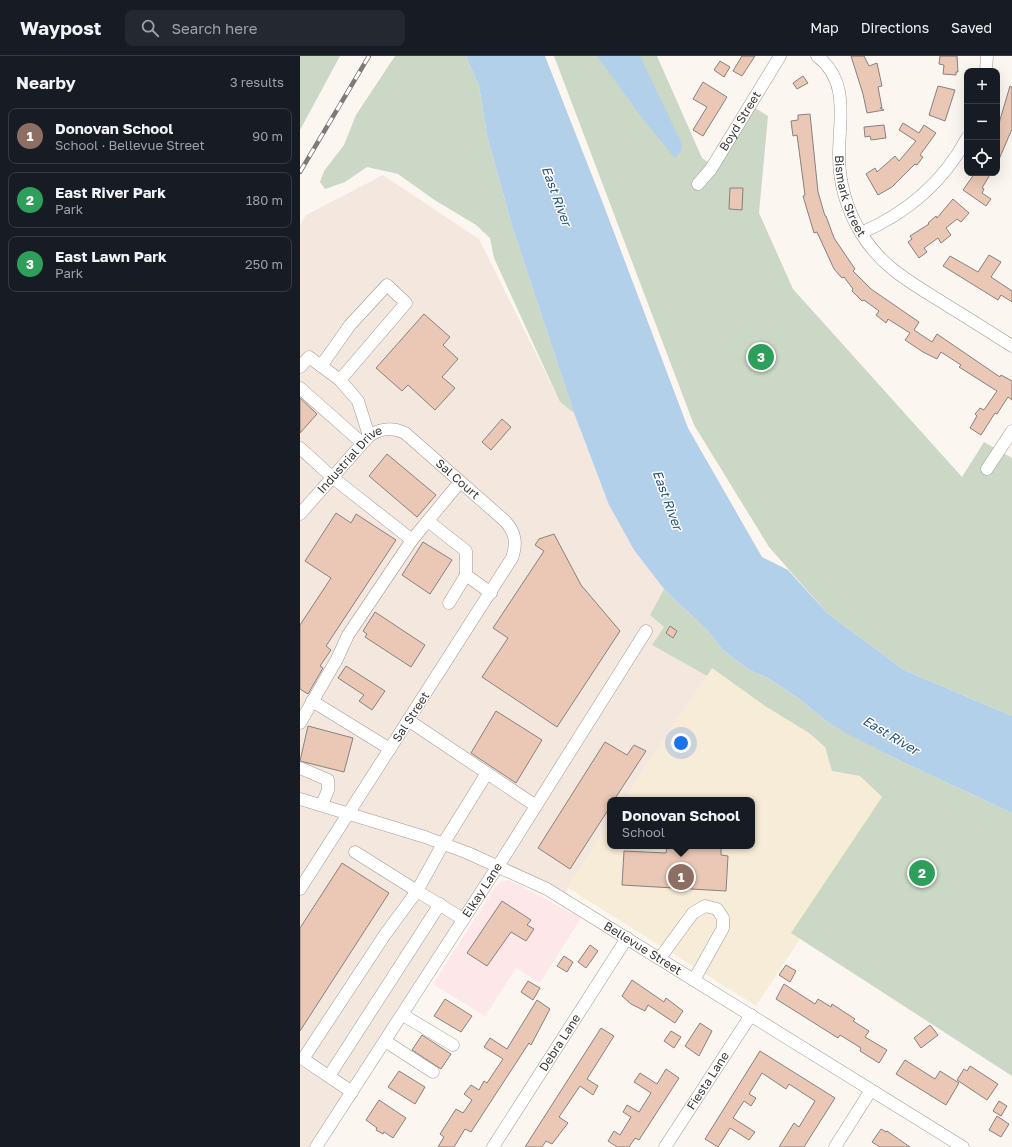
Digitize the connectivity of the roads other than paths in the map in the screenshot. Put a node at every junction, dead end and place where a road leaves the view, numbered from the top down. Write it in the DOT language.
graph roads {
  1 [pos="780,56"];
  2 [pos="817,56"];
  3 [pos="986,56"];
  4 [pos="986,68"];
  5 [pos="966,140"];
  6 [pos="698,184"];
  7 [pos="861,233"];
  8 [pos="1012,346"];
  9 [pos="321,366"];
  10 [pos="300,367"];
  11 [pos="340,380"];
  12 [pos="300,388"];
  13 [pos="388,428"];
  14 [pos="1012,431"];
  15 [pos="365,440"];
  16 [pos="300,448"];
  17 [pos="987,469"];
  18 [pos="332,477"];
  19 [pos="460,482"];
  20 [pos="300,514"];
  21 [pos="428,521"];
  22 [pos="412,540"];
  23 [pos="516,542"];
  24 [pos="466,575"];
  25 [pos="490,592"];
  26 [pos="449,603"];
  27 [pos="646,631"];
  28 [pos="312,702"];
  29 [pos="408,720"];
  30 [pos="300,723"];
  31 [pos="390,749"];
  32 [pos="300,768"];
  33 [pos="487,773"];
  34 [pos="300,799"];
  35 [pos="322,805"];
  36 [pos="536,806"];
  37 [pos="349,813"];
  38 [pos="443,844"];
  39 [pos="355,852"];
  40 [pos="497,867"];
  41 [pos="300,889"];
  42 [pos="417,891"];
  43 [pos="440,904"];
  44 [pos="464,919"];
  45 [pos="627,938"];
  46 [pos="660,958"];
  47 [pos="694,980"];
  48 [pos="402,1015"];
  49 [pos="750,1015"];
  50 [pos="385,1041"];
  51 [pos="453,1046"];
  52 [pos="301,1058"];
  53 [pos="433,1072"];
  54 [pos="329,1076"];
  55 [pos="871,1090"];
  56 [pos="352,1092"];
  57 [pos="316,1147"];
  58 [pos="493,1147"];
  59 [pos="666,1147"];
  60 [pos="835,1147"];
  61 [pos="962,1147"];
  1 -- 6 [label="street, Boyd Street"];
  2 -- 7 [label="street, Bismark Street"];
  3 -- 4 [label="street"];
  5 -- 7 [label="street"];
  7 -- 8 [label="street, Bismark Street"];
  9 -- 10 [label="street"];
  9 -- 11 [label="street"];
  9 -- 11 [label="street"];
  11 -- 15 [label="street"];
  12 -- 15 [label="street"];
  13 -- 15 [label="street, Industrial Drive"];
  13 -- 19 [label="street, Sal Court"];
  14 -- 17 [label="street"];
  15 -- 18 [label="street, Industrial Drive"];
  16 -- 18 [label="street"];
  18 -- 20 [label="street, Industrial Drive"];
  18 -- 22 [label="street"];
  19 -- 21 [label="street"];
  19 -- 23 [label="street, Sal Court"];
  21 -- 22 [label="street"];
  21 -- 24 [label="street"];
  22 -- 28 [label="street"];
  23 -- 25 [label="street, Sal Street"];
  24 -- 25 [label="street"];
  24 -- 26 [label="street"];
  25 -- 29 [label="street, Sal Street"];
  27 -- 36 [label="street, Elkay Lane"];
  28 -- 30 [label="street"];
  28 -- 31 [label="street"];
  29 -- 31 [label="street, Sal Street"];
  29 -- 33 [label="street"];
  31 -- 37 [label="street, Sal Street"];
  32 -- 35 [label="street"];
  33 -- 36 [label="street"];
  33 -- 38 [label="street"];
  34 -- 35 [label="street, Bellevue Street"];
  35 -- 37 [label="street, Bellevue Street"];
  36 -- 40 [label="street, Elkay Lane"];
  37 -- 38 [label="street, Bellevue Street"];
  37 -- 41 [label="street, Sal Street"];
  38 -- 40 [label="street, Bellevue Street"];
  38 -- 42 [label="street"];
  39 -- 42 [label="street"];
  40 -- 44 [label="street, Elkay Lane"];
  40 -- 45 [label="street, Bellevue Street"];
  42 -- 43 [label="street"];
  42 -- 52 [label="street"];
  43 -- 44 [label="street"];
  43 -- 54 [label="street"];
  44 -- 48 [label="street, Elkay Lane"];
  45 -- 46 [label="street, Bellevue Street"];
  45 -- 58 [label="street, Debra Lane"];
  46 -- 47 [label="street, Bellevue Street"];
  46 -- 47 [label="street"];
  47 -- 49 [label="street, Bellevue Street"];
  48 -- 50 [label="street, Elkay Lane"];
  48 -- 51 [label="street"];
  49 -- 55 [label="street, Bellevue Street"];
  49 -- 59 [label="street, Fiesta Lane"];
  50 -- 53 [label="street"];
  50 -- 56 [label="street, Elkay Lane"];
  52 -- 54 [label="street"];
  54 -- 56 [label="street"];
  55 -- 60 [label="street"];
  55 -- 61 [label="street, Bellevue Street"];
  56 -- 57 [label="street, Elkay Lane"];
}
